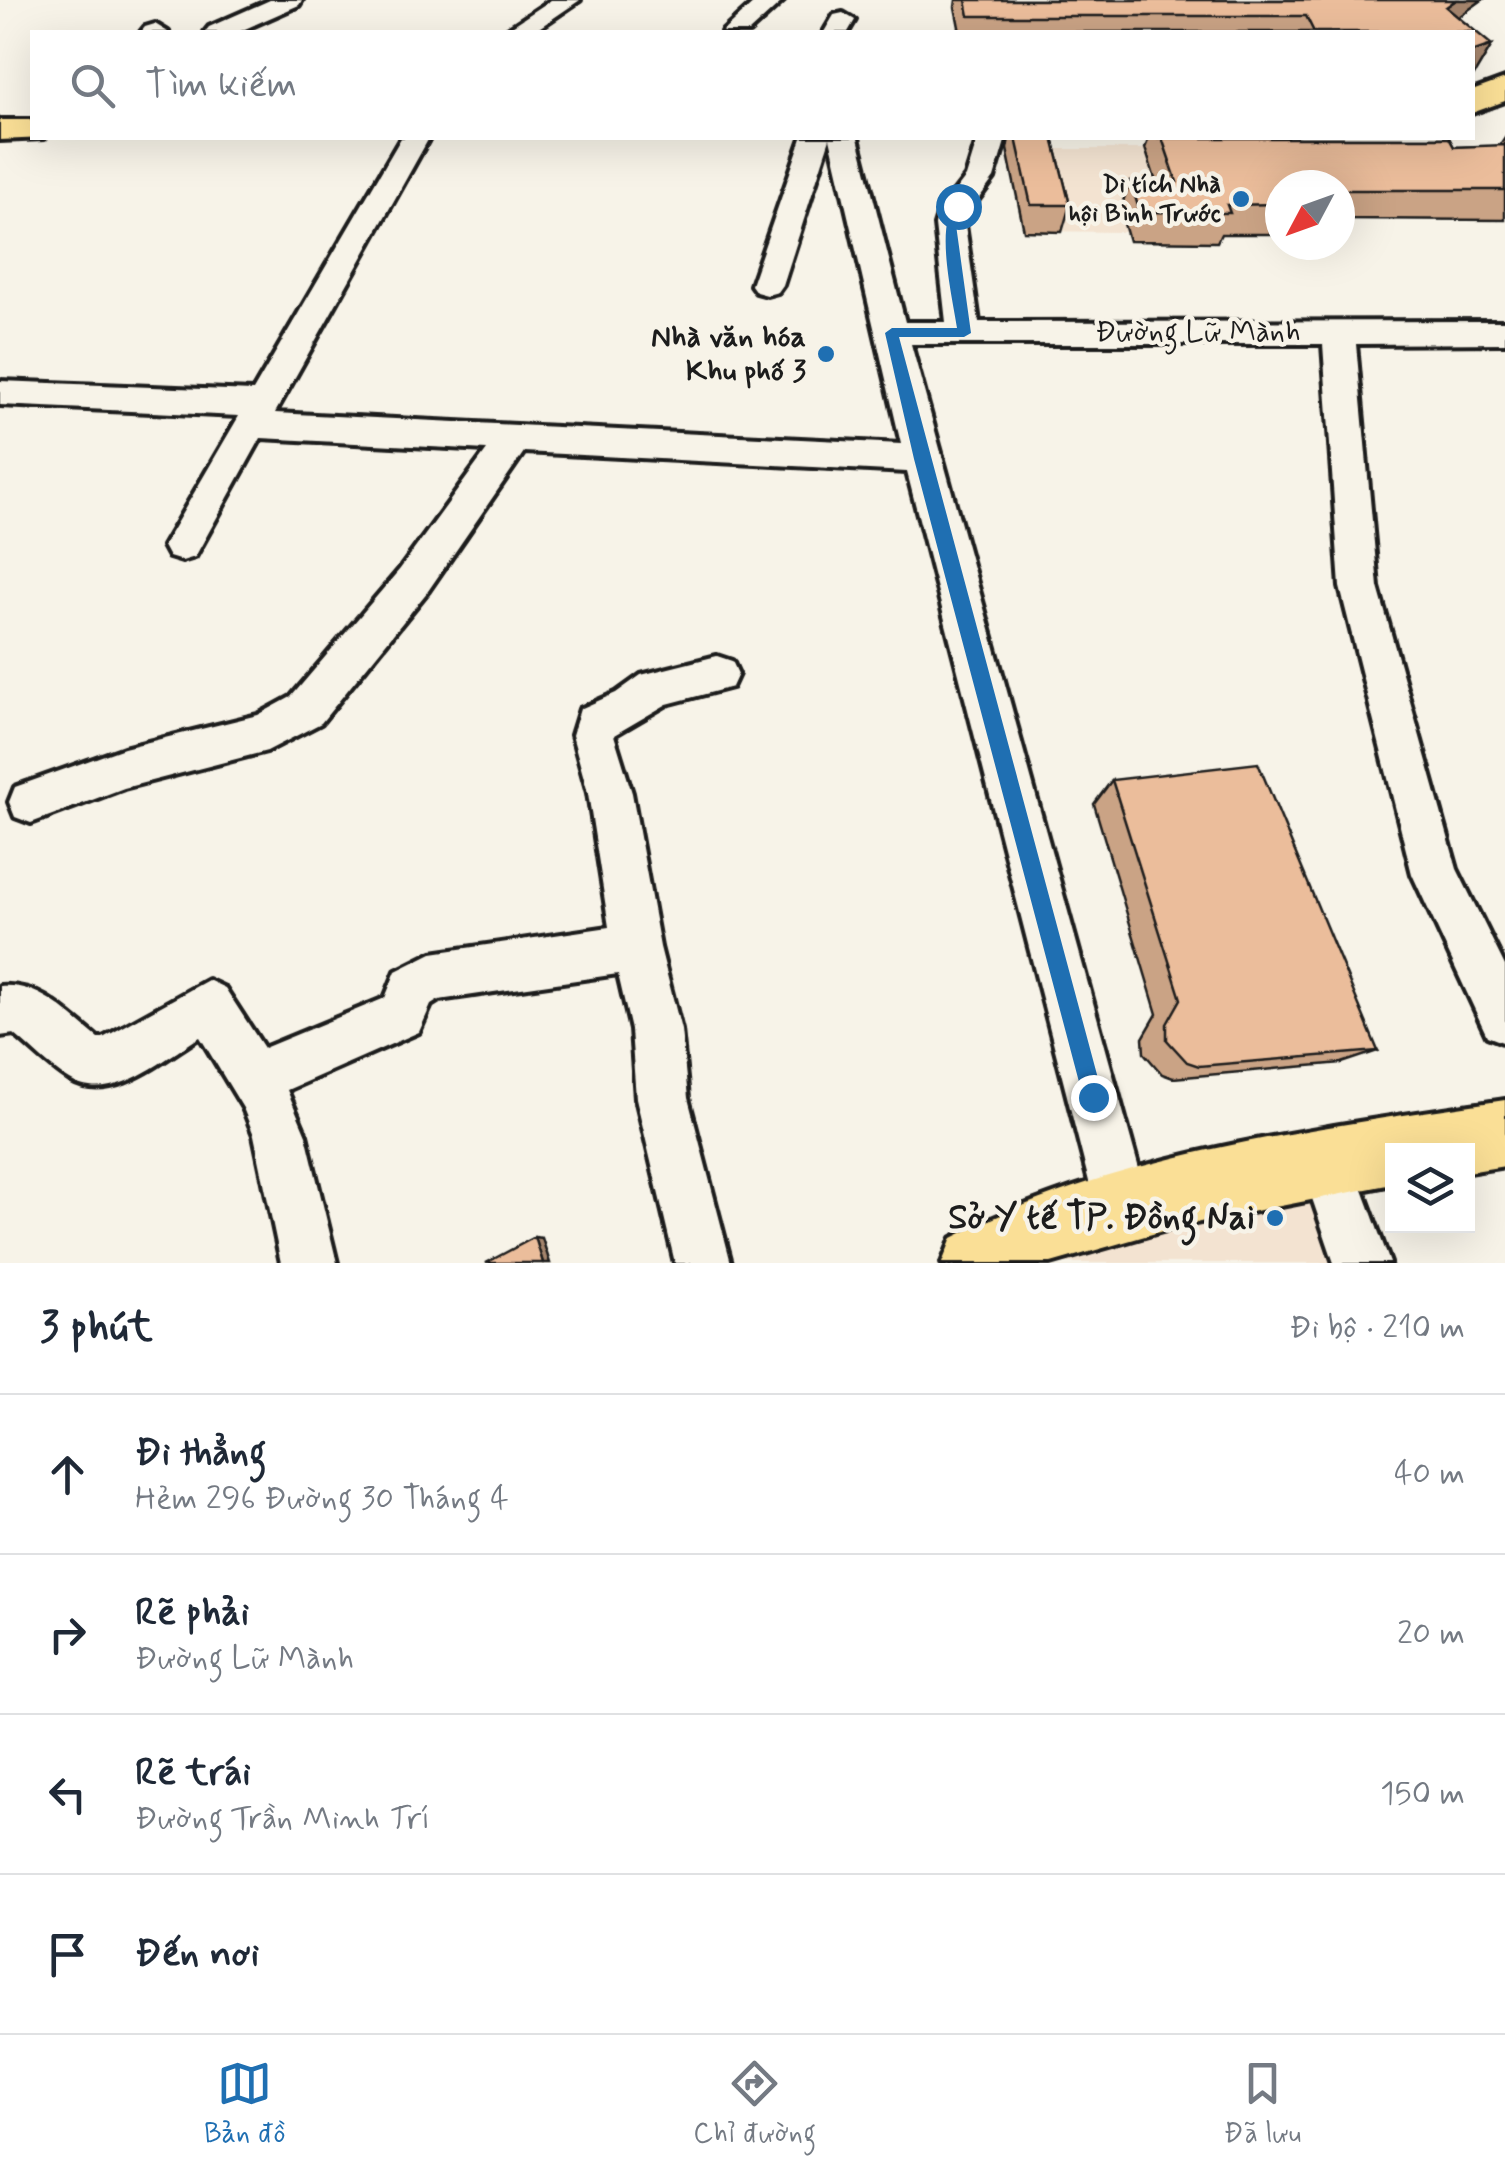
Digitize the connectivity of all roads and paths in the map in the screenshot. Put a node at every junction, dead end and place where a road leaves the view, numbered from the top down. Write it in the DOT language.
graph roads {
  1 [pos="290,0"];
  2 [pos="568,0"];
  3 [pos="772,0"];
  4 [pos="222,30"];
  5 [pos="519,30"];
  6 [pos="736,30"];
  7 [pos="1505,89"];
  8 [pos="1475,102"];
  9 [pos="1505,123"];
  10 [pos="1475,124"];
  11 [pos="0,130"];
  12 [pos="30,130"];
  13 [pos="414,140"];
  14 [pos="815,140"];
  15 [pos="844,140"];
  16 [pos="991,140"];
  17 [pos="767,285"];
  18 [pos="1339,332"];
  19 [pos="1505,332"];
  20 [pos="892,333"];
  21 [pos="964,333"];
  22 [pos="0,393"];
  23 [pos="258,414"];
  24 [pos="515,438"];
  25 [pos="922,459"];
  26 [pos="182,546"];
  27 [pos="717,674"];
  28 [pos="31,802"];
  29 [pos="636,947"];
  30 [pos="0,1011"];
  31 [pos="1505,1018"];
  32 [pos="254,1078"];
  33 [pos="1505,1133"];
  34 [pos="1326,1160"];
  35 [pos="1122,1205"];
  36 [pos="309,1263"];
  37 [pos="703,1263"];
  38 [pos="977,1263"];
  39 [pos="1362,1263"];
  1 -- 4 [label="street"];
  2 -- 5 [label="street"];
  3 -- 6 [label="street"];
  7 -- 8 [label="main road"];
  9 -- 10 [label="main road"];
  11 -- 12 [label="main road"];
  13 -- 23 [label="street"];
  14 -- 17 [label="street"];
  15 -- 20 [label="street"];
  16 -- 21 [label="street"];
  18 -- 19 [label="street, Đường Lữ Mành"];
  18 -- 21 [label="street, Đường Lữ Mành"];
  18 -- 31 [label="street"];
  20 -- 21 [label="street, Đường Lữ Mành"];
  20 -- 25 [label="street"];
  22 -- 23 [label="street"];
  23 -- 24 [label="street"];
  23 -- 26 [label="street"];
  24 -- 25 [label="street"];
  24 -- 28 [label="street"];
  25 -- 35 [label="street"];
  27 -- 29 [label="street"];
  29 -- 32 [label="street"];
  29 -- 37 [label="street"];
  30 -- 32 [label="street"];
  32 -- 36 [label="street"];
  33 -- 34 [label="main road"];
  34 -- 35 [label="main road"];
  34 -- 39 [label="street"];
  35 -- 38 [label="main road"];
}
